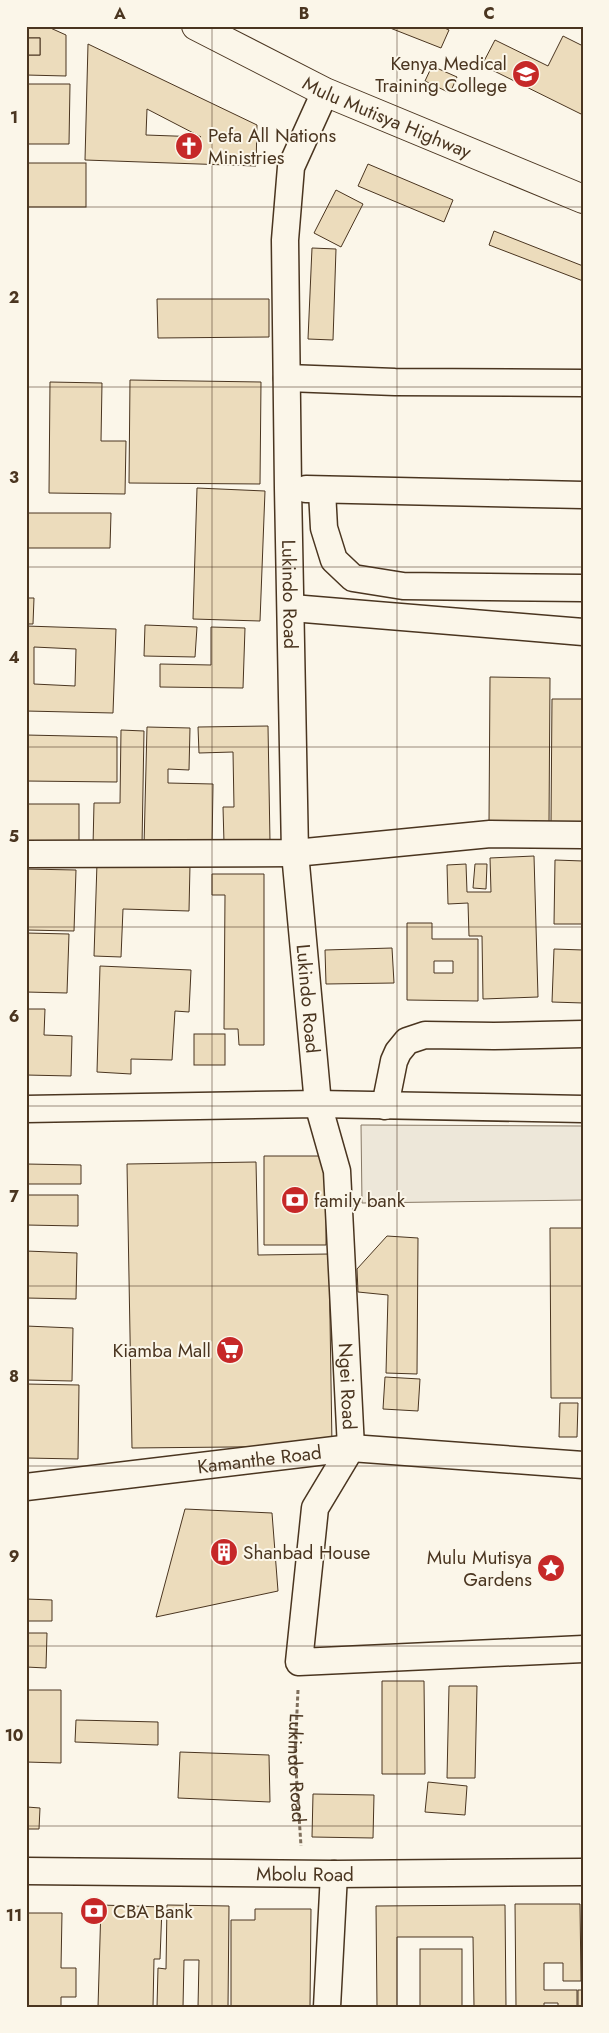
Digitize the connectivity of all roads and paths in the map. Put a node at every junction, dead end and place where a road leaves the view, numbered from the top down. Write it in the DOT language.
graph roads {
  1 [pos="196,26"];
  2 [pos="325,92"];
  3 [pos="583,199"];
  4 [pos="287,378"];
  5 [pos="583,383"];
  6 [pos="288,488"];
  7 [pos="322,491"];
  8 [pos="583,495"];
  9 [pos="583,588"];
  10 [pos="292,608"];
  11 [pos="583,632"];
  12 [pos="583,835"];
  13 [pos="295,853"];
  14 [pos="26,854"];
  15 [pos="583,1034"];
  16 [pos="318,1104"];
  17 [pos="385,1106"];
  18 [pos="26,1109"];
  19 [pos="583,1109"];
  20 [pos="350,1448"];
  21 [pos="583,1465"];
  22 [pos="26,1487"];
  23 [pos="583,1649"];
  24 [pos="299,1662"];
  25 [pos="26,1871"];
  26 [pos="583,1872"];
  27 [pos="303,1874"];
  28 [pos="334,1874"];
  29 [pos="327,2007"];
  1 -- 2 [label="highway, Mulu Mutisya Highway"];
  2 -- 3 [label="highway, Mulu Mutisya Highway"];
  2 -- 4 [label="street, Lukindo Road"];
  4 -- 5 [label="street"];
  4 -- 6 [label="street, Lukindo Road"];
  6 -- 7 [label="street"];
  6 -- 10 [label="street, Lukindo Road"];
  7 -- 8 [label="street"];
  7 -- 9 [label="street"];
  10 -- 11 [label="street"];
  10 -- 13 [label="street, Lukindo Road"];
  12 -- 13 [label="street"];
  13 -- 14 [label="street"];
  13 -- 16 [label="street, Lukindo Road"];
  15 -- 17 [label="street"];
  16 -- 17 [label="street"];
  16 -- 18 [label="street"];
  16 -- 20 [label="street, Ngei Road"];
  17 -- 19 [label="street"];
  20 -- 21 [label="street, Kamanthe Road"];
  20 -- 22 [label="street, Kamanthe Road"];
  20 -- 24 [label="street, Ngei Road"];
  23 -- 24 [label="street"];
  24 -- 27 [label="path, Lukindo Road"];
  25 -- 27 [label="street, Mbolu Road"];
  26 -- 28 [label="street, Mbolu Road"];
  27 -- 28 [label="street, Mbolu Road"];
  28 -- 29 [label="street"];
}
